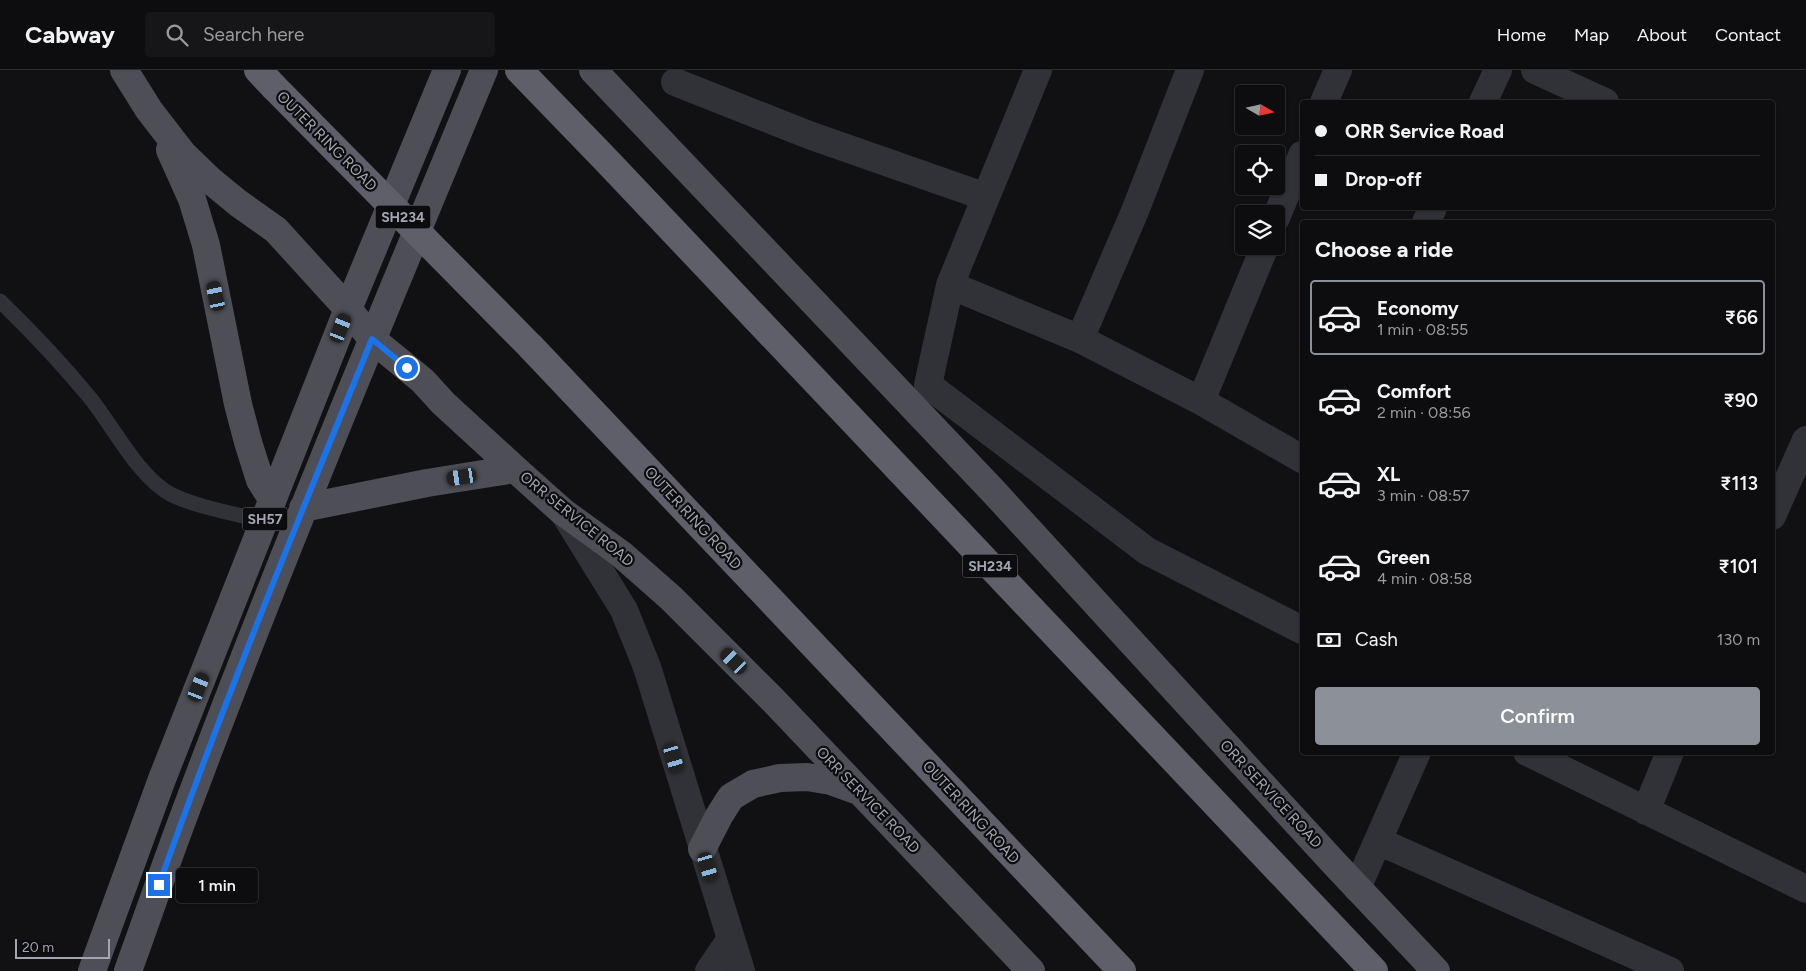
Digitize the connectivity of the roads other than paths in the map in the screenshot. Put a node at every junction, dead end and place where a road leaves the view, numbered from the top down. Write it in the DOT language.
graph roads {
  1 [pos="124,70"];
  2 [pos="447,70"];
  3 [pos="484,70"];
  4 [pos="519,70"];
  5 [pos="594,70"];
  6 [pos="1038,70"];
  7 [pos="1190,70"];
  8 [pos="1338,70"];
  9 [pos="1498,70"];
  10 [pos="1535,70"];
  11 [pos="266,78"];
  12 [pos="675,82"];
  13 [pos="1325,100"];
  14 [pos="1484,100"];
  15 [pos="1601,100"];
  16 [pos="149,110"];
  17 [pos="1300,160"];
  18 [pos="986,197"];
  19 [pos="1281,205"];
  20 [pos="1261,255"];
  21 [pos="950,284"];
  22 [pos="0,301"];
  23 [pos="348,309"];
  24 [pos="372,339"];
  25 [pos="1080,339"];
  26 [pos="1201,401"];
  27 [pos="1806,440"];
  28 [pos="1300,458"];
  29 [pos="515,469"];
  30 [pos="303,508"];
  31 [pos="1775,509"];
  32 [pos="268,510"];
  33 [pos="563,512"];
  34 [pos="1300,629"];
  35 [pos="1416,755"];
  36 [pos="1533,755"];
  37 [pos="1669,755"];
  38 [pos="859,791"];
  39 [pos="1646,810"];
  40 [pos="1378,842"];
  41 [pos="702,849"];
  42 [pos="1357,888"];
  43 [pos="1806,889"];
  44 [pos="730,940"];
  45 [pos="92,971"];
  46 [pos="128,971"];
  47 [pos="709,971"];
  48 [pos="741,971"];
  49 [pos="1031,971"];
  50 [pos="1122,971"];
  51 [pos="1374,971"];
  52 [pos="1436,971"];
  53 [pos="1670,971"];
  1 -- 16 [label="main road, ORR SERVICE ROAD"];
  2 -- 23 [label="main road, SH57"];
  3 -- 24 [label="main road, SH57"];
  4 -- 51 [label="highway, SH234"];
  5 -- 42 [label="main road, ORR SERVICE ROAD"];
  6 -- 18 [label="street"];
  7 -- 25 [label="street"];
  8 -- 13 [label="street"];
  9 -- 14 [label="street"];
  10 -- 15 [label="street"];
  11 -- 50 [label="highway, OUTER RING ROAD / SH234, bridge"];
  12 -- 18 [label="street"];
  16 -- 23 [label="main road, ORR SERVICE ROAD"];
  16 -- 32 [label="main road"];
  17 -- 19 [label="street"];
  18 -- 21 [label="street"];
  20 -- 26 [label="street"];
  21 -- 25 [label="street"];
  21 -- 34 [label="street"];
  22 -- 32 [label="lane"];
  23 -- 24 [label="main road, ORR SERVICE ROAD"];
  23 -- 32 [label="main road, SH57"];
  24 -- 29 [label="main road, ORR SERVICE ROAD"];
  24 -- 30 [label="main road, SH57"];
  25 -- 26 [label="street"];
  26 -- 28 [label="street"];
  27 -- 31 [label="street"];
  29 -- 30 [label="main road"];
  29 -- 33 [label="main road, ORR SERVICE ROAD"];
  30 -- 46 [label="main road, SH57"];
  32 -- 45 [label="main road, SH57"];
  33 -- 38 [label="main road, ORR SERVICE ROAD"];
  33 -- 41 [label="street"];
  35 -- 40 [label="street"];
  36 -- 39 [label="street"];
  37 -- 39 [label="street"];
  38 -- 41 [label="main road"];
  38 -- 49 [label="main road, ORR SERVICE ROAD"];
  39 -- 43 [label="street"];
  40 -- 42 [label="street"];
  40 -- 53 [label="street"];
  41 -- 44 [label="street"];
  42 -- 52 [label="main road, ORR SERVICE ROAD"];
  44 -- 47 [label="street"];
  44 -- 48 [label="street"];
}
